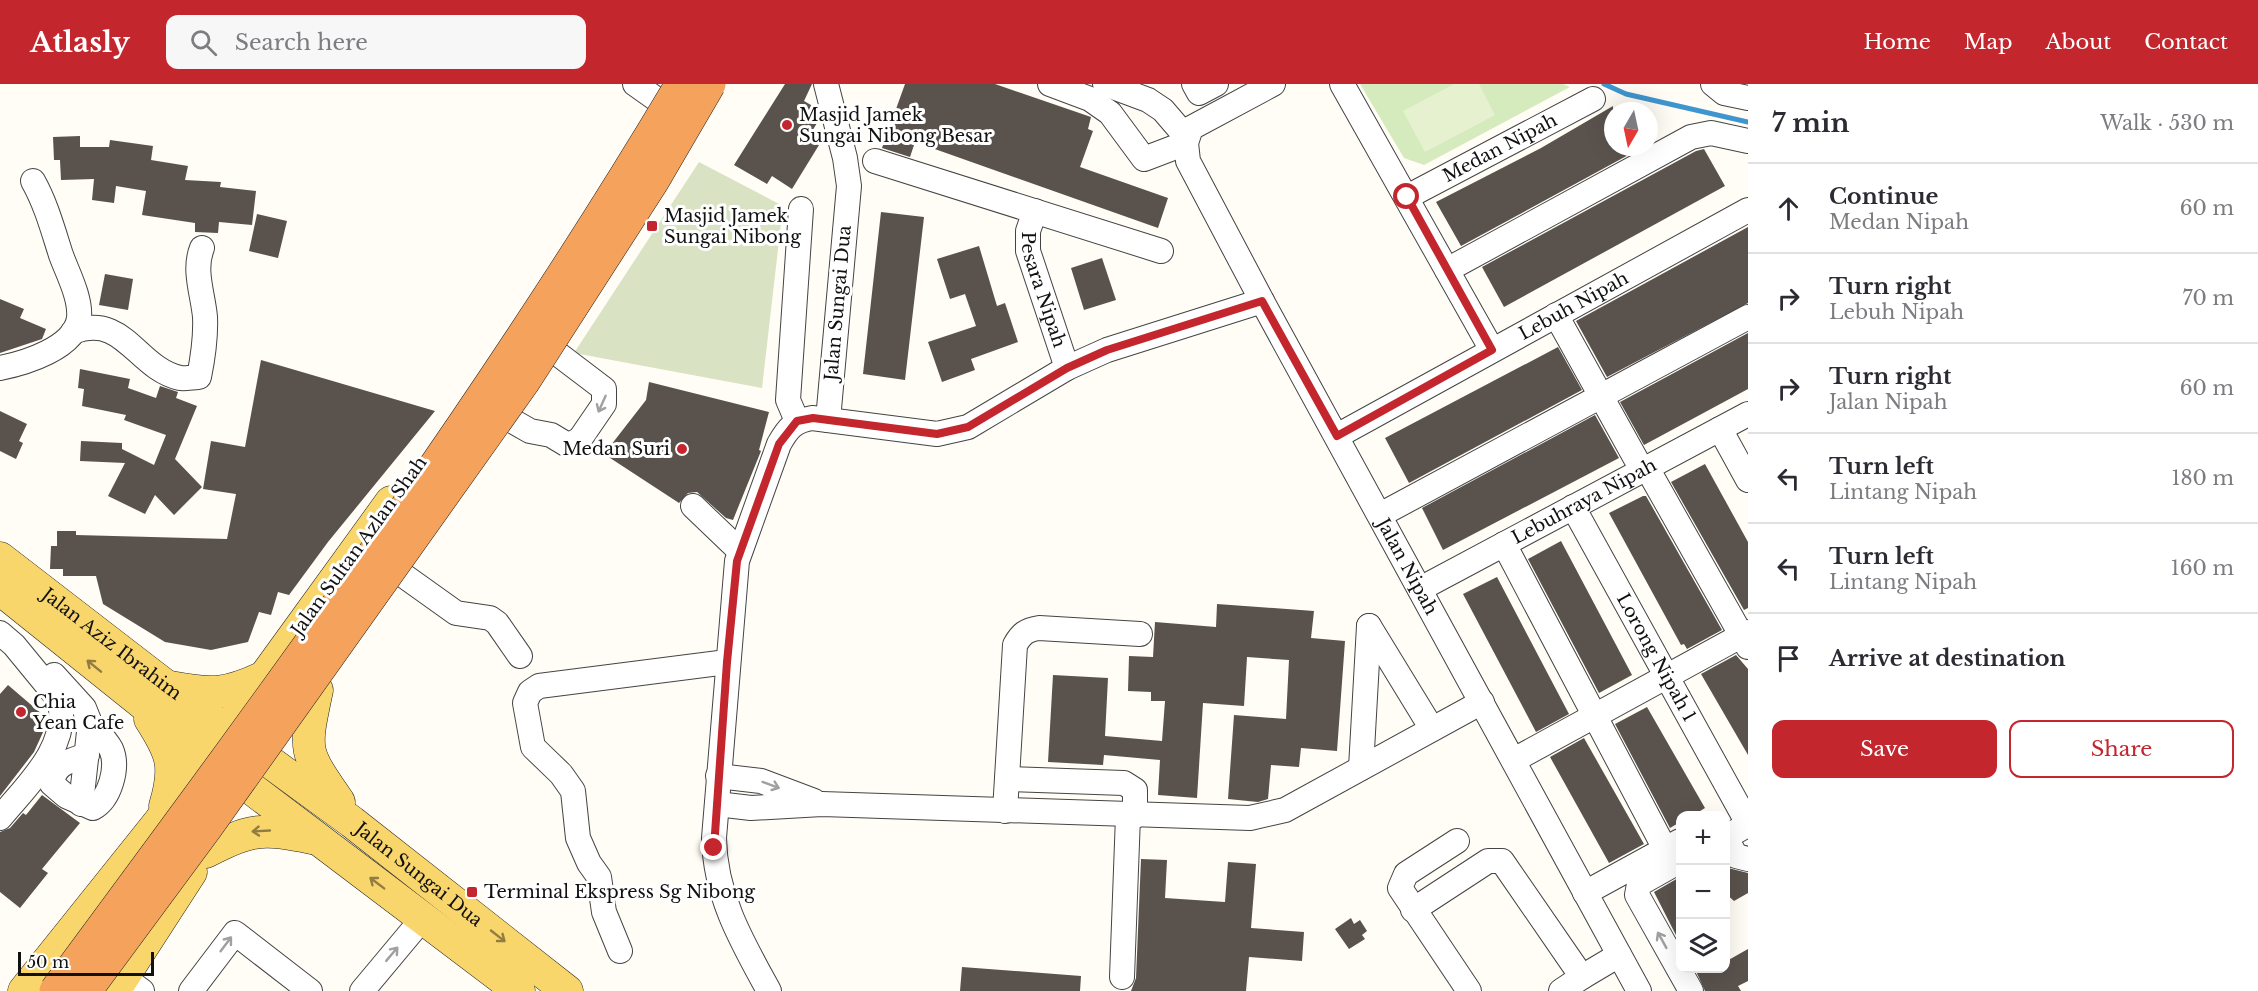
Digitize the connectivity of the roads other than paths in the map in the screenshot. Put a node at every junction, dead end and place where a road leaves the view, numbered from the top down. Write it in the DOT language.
graph roads {
  1 [pos="709,84"];
  2 [pos="718,84"];
  3 [pos="826,84"];
  4 [pos="1050,84"];
  5 [pos="1105,84"];
  6 [pos="1194,84"];
  7 [pos="1216,84"];
  8 [pos="1342,84"];
  9 [pos="1713,84"];
  10 [pos="1264,86"];
  11 [pos="661,88"];
  12 [pos="1748,98"];
  13 [pos="1593,99"];
  14 [pos="1186,141"];
  15 [pos="1748,141"];
  16 [pos="875,161"];
  17 [pos="33,181"];
  18 [pos="1407,197"];
  19 [pos="801,209"];
  20 [pos="1748,210"];
  21 [pos="1035,211"];
  22 [pos="202,248"];
  23 [pos="1161,251"];
  24 [pos="1447,270"];
  25 [pos="1262,301"];
  26 [pos="1556,315"];
  27 [pos="1748,317"];
  28 [pos="73,332"];
  29 [pos="1492,350"];
  30 [pos="554,351"];
  31 [pos="0,368"];
  32 [pos="1067,368"];
  33 [pos="1601,396"];
  34 [pos="1748,414"];
  35 [pos="509,419"];
  36 [pos="828,420"];
  37 [pos="797,421"];
  38 [pos="1720,429"];
  39 [pos="1337,436"];
  40 [pos="1644,469"];
  41 [pos="1748,480"];
  42 [pos="693,506"];
  43 [pos="1573,507"];
  44 [pos="1380,515"];
  45 [pos="1504,544"];
  46 [pos="740,551"];
  47 [pos="0,558"];
  48 [pos="400,573"];
  49 [pos="0,589"];
  50 [pos="1420,589"];
  51 [pos="1140,634"];
  52 [pos="1746,638"];
  53 [pos="14,640"];
  54 [pos="520,656"];
  55 [pos="727,662"];
  56 [pos="266,676"];
  57 [pos="1667,677"];
  58 [pos="166,686"];
  59 [pos="317,690"];
  60 [pos="140,702"];
  61 [pos="1482,702"];
  62 [pos="1595,716"];
  63 [pos="90,723"];
  64 [pos="225,729"];
  65 [pos="1432,729"];
  66 [pos="207,755"];
  67 [pos="1514,760"];
  68 [pos="268,761"];
  69 [pos="1361,768"];
  70 [pos="718,776"];
  71 [pos="1007,779"];
  72 [pos="251,788"];
  73 [pos="717,804"];
  74 [pos="822,804"];
  75 [pos="1005,811"];
  76 [pos="1739,814"];
  77 [pos="1131,816"];
  78 [pos="0,819"];
  79 [pos="160,821"];
  80 [pos="352,822"];
  81 [pos="1730,834"];
  82 [pos="319,839"];
  83 [pos="1457,841"];
  84 [pos="1730,846"];
  85 [pos="1675,850"];
  86 [pos="206,852"];
  87 [pos="1748,860"];
  88 [pos="1585,893"];
  89 [pos="1413,910"];
  90 [pos="423,918"];
  91 [pos="620,951"];
  92 [pos="52,954"];
  93 [pos="1619,955"];
  94 [pos="1122,977"];
  95 [pos="1582,977"];
  96 [pos="121,987"];
  97 [pos="24,991"];
  98 [pos="56,991"];
  99 [pos="86,991"];
  100 [pos="191,991"];
  101 [pos="310,991"];
  102 [pos="362,991"];
  103 [pos="519,991"];
  104 [pos="567,991"];
  105 [pos="769,991"];
  106 [pos="1468,991"];
  107 [pos="1561,991"];
  108 [pos="1639,991"];
  109 [pos="1691,991"];
  1 -- 99 [label="highway, bridge"];
  2 -- 30 [label="main road"];
  3 -- 36 [label="street, Jalan Sungai Dua"];
  4 -- 14 [label="street"];
  5 -- 14 [label="street"];
  6 -- 7 [label="street"];
  8 -- 18 [label="street"];
  9 -- 12 [label="street"];
  10 -- 14 [label="street"];
  11 -- 56 [label="main road, Jalan Sultan Azlan Shah"];
  11 -- 98 [label="highway, Jalan Sultan Azlan Shah, bridge"];
  13 -- 18 [label="street, Medan Nipah"];
  14 -- 25 [label="street, Jalan Nipah"];
  15 -- 24 [label="street"];
  16 -- 21 [label="street"];
  17 -- 28 [label="street"];
  18 -- 24 [label="street"];
  19 -- 37 [label="street"];
  20 -- 26 [label="street, Lebuh Nipah"];
  21 -- 23 [label="street"];
  21 -- 32 [label="street, Pesara Nipah"];
  22 -- 28 [label="street"];
  24 -- 29 [label="street"];
  25 -- 32 [label="street"];
  25 -- 39 [label="street, Jalan Nipah"];
  26 -- 29 [label="street, Lebuh Nipah"];
  26 -- 33 [label="street"];
  27 -- 33 [label="street"];
  28 -- 31 [label="street"];
  29 -- 39 [label="street, Lebuh Nipah"];
  30 -- 35 [label="main road"];
  30 -- 35 [label="street, one-way"];
  32 -- 36 [label="street"];
  33 -- 40 [label="street"];
  33 -- 44 [label="street"];
  34 -- 38 [label="street, Lebuhraya Nipah"];
  35 -- 48 [label="main road"];
  36 -- 37 [label="street"];
  37 -- 46 [label="street"];
  38 -- 40 [label="street, Lebuhraya Nipah"];
  38 -- 41 [label="street"];
  39 -- 44 [label="street, Jalan Nipah"];
  40 -- 43 [label="street, Lebuhraya Nipah"];
  40 -- 52 [label="street"];
  42 -- 46 [label="street"];
  43 -- 45 [label="street, Lebuhraya Nipah"];
  43 -- 57 [label="street, Lorong Nipah 1"];
  44 -- 50 [label="street, Jalan Nipah"];
  45 -- 50 [label="street, Lebuhraya Nipah"];
  45 -- 62 [label="street"];
  46 -- 55 [label="street"];
  47 -- 58 [label="main road, Jalan Aziz Ibrahim"];
  48 -- 54 [label="street"];
  48 -- 59 [label="main road"];
  49 -- 53 [label="main road, Jalan Aziz Ibrahim"];
  50 -- 61 [label="street, Jalan Nipah"];
  51 -- 71 [label="street"];
  52 -- 57 [label="street"];
  60 -- 53 [label="main road, Jalan Aziz Ibrahim, one-way"];
  53 -- 63 [label="street"];
  53 -- 78 [label="street"];
  55 -- 70 [label="street"];
  55 -- 91 [label="street"];
  56 -- 58 [label="main road"];
  56 -- 64 [label="main road, Jalan Sultan Azlan Shah"];
  57 -- 62 [label="street"];
  57 -- 76 [label="street, Lorong Nipah 1"];
  58 -- 64 [label="main road, Jalan Aziz Ibrahim"];
  59 -- 68 [label="main road"];
  59 -- 80 [label="main road"];
  60 -- 66 [label="main road, Jalan Aziz Ibrahim"];
  60 -- 79 [label="main road"];
  61 -- 65 [label="street"];
  61 -- 67 [label="street, Jalan Nipah"];
  62 -- 67 [label="street"];
  62 -- 85 [label="street"];
  63 -- 63 [label="street"];
  64 -- 66 [label="main road, Jalan Sultan Azlan Shah"];
  64 -- 68 [label="main road, Jalan Aziz Ibrahim"];
  65 -- 69 [label="street"];
  65 -- 69 [label="street"];
  66 -- 72 [label="main road, Jalan Aziz Ibrahim"];
  66 -- 79 [label="main road, Jalan Sultan Azlan Shah"];
  67 -- 88 [label="street, Jalan Nipah"];
  68 -- 72 [label="main road"];
  68 -- 80 [label="main road, Jalan Sungai Dua"];
  69 -- 77 [label="street"];
  70 -- 73 [label="street"];
  70 -- 74 [label="street, one-way"];
  71 -- 75 [label="street"];
  71 -- 77 [label="street"];
  72 -- 82 [label="main road, Jalan Sungai Dua"];
  72 -- 86 [label="main road"];
  73 -- 74 [label="street"];
  73 -- 105 [label="street"];
  74 -- 75 [label="street"];
  75 -- 77 [label="street"];
  76 -- 81 [label="street"];
  77 -- 94 [label="street"];
  79 -- 92 [label="main road, Jalan Sultan Azlan Shah"];
  80 -- 104 [label="main road, Jalan Sungai Dua, one-way"];
  82 -- 86 [label="main road, one-way"];
  90 -- 82 [label="main road, Jalan Sungai Dua, one-way"];
  83 -- 89 [label="street"];
  84 -- 87 [label="street"];
  85 -- 88 [label="street"];
  109 -- 85 [label="street, one-way"];
  86 -- 96 [label="main road"];
  88 -- 93 [label="street, Jalan Nipah"];
  89 -- 95 [label="street"];
  89 -- 106 [label="street"];
  102 -- 90 [label="street, one-way"];
  90 -- 103 [label="main road, Jalan Sungai Dua"];
  92 -- 96 [label="main road"];
  92 -- 97 [label="main road, Jalan Sultan Azlan Shah"];
  93 -- 95 [label="street"];
  93 -- 108 [label="street, Jalan Nipah"];
  95 -- 107 [label="street"];
  100 -- 101 [label="street, one-way"];
}
